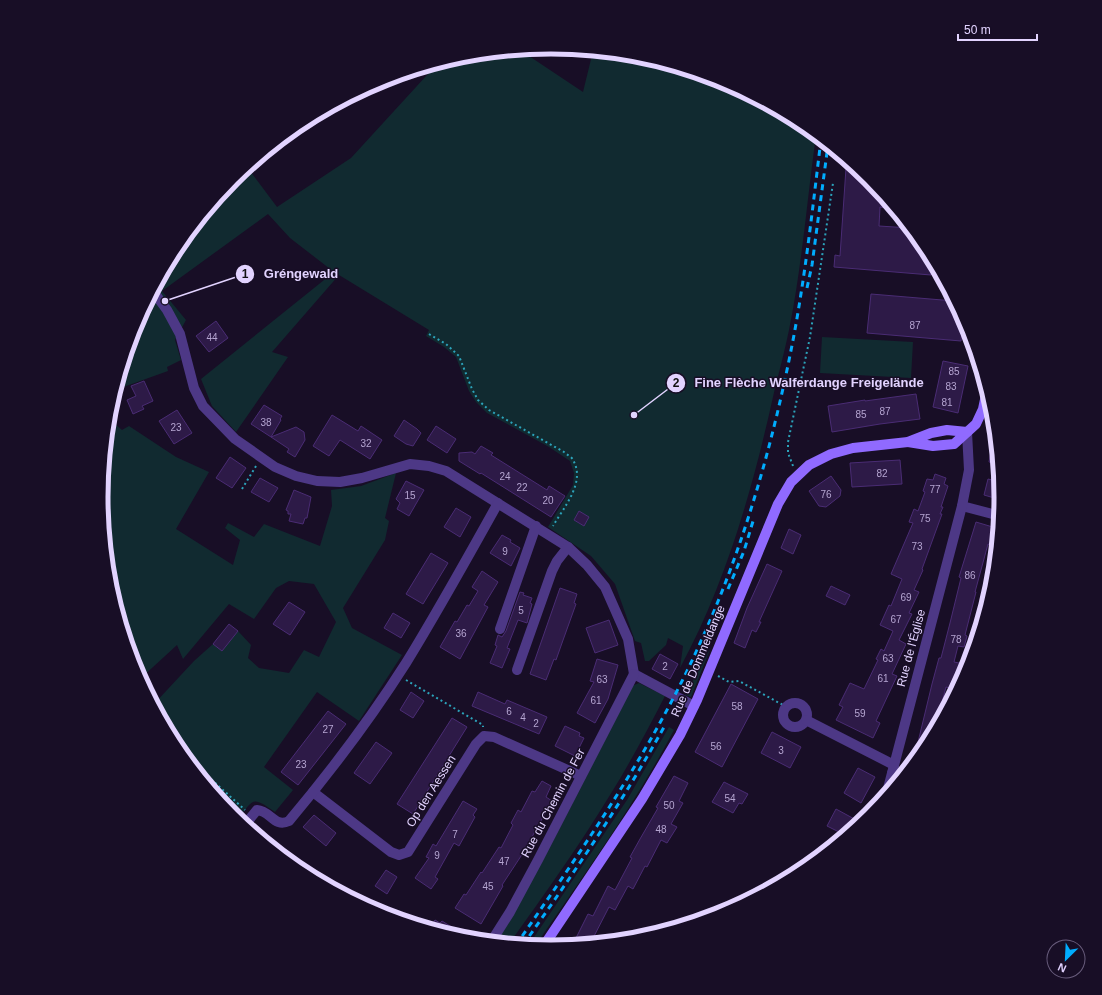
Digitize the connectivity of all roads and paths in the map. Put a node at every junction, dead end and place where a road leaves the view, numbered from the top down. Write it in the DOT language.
graph roads {
  1 [pos="833,182"];
  2 [pos="156,295"];
  3 [pos="429,334"];
  4 [pos="984,404"];
  5 [pos="967,432"];
  6 [pos="908,442"];
  7 [pos="262,457"];
  8 [pos="798,476"];
  9 [pos="242,489"];
  10 [pos="498,503"];
  11 [pos="962,506"];
  12 [pos="994,514"];
  13 [pos="536,526"];
  14 [pos="548,534"];
  15 [pos="568,547"];
  16 [pos="500,629"];
  17 [pos="517,670"];
  18 [pos="634,674"];
  19 [pos="715,675"];
  20 [pos="397,676"];
  21 [pos="783,704"];
  22 [pos="694,706"];
  23 [pos="806,720"];
  24 [pos="484,736"];
  25 [pos="202,771"];
  26 [pos="896,772"];
  27 [pos="581,776"];
  28 [pos="313,792"];
  29 [pos="252,816"];
  30 [pos="248,821"];
  31 [pos="494,937"];
  32 [pos="547,941"];
  1 -- 8 [label="path"];
  2 -- 7 [label="street"];
  3 -- 14 [label="path"];
  4 -- 5 [label="main road"];
  5 -- 6 [label="main road, Rue de Dommeldange"];
  5 -- 6 [label="main road, Rue de Dommeldange"];
  5 -- 11 [label="street, Rue de l'Église"];
  6 -- 8 [label="main road, Rue de Dommeldange"];
  7 -- 9 [label="path"];
  7 -- 10 [label="street"];
  8 -- 22 [label="main road, Rue de Dommeldange"];
  10 -- 13 [label="street"];
  10 -- 20 [label="street"];
  11 -- 12 [label="street"];
  11 -- 26 [label="street, Rue de l'Église"];
  13 -- 14 [label="street"];
  13 -- 16 [label="street"];
  14 -- 15 [label="street"];
  15 -- 17 [label="street"];
  15 -- 18 [label="street"];
  18 -- 22 [label="street"];
  18 -- 27 [label="street, Rue du Chemin de Fer"];
  19 -- 21 [label="path"];
  20 -- 24 [label="path"];
  20 -- 28 [label="street"];
  22 -- 32 [label="main road, Rue de Dommeldange"];
  23 -- 26 [label="street"];
  24 -- 27 [label="street"];
  24 -- 28 [label="street, Op den Aessen"];
  25 -- 29 [label="path"];
  27 -- 31 [label="street, Rue du Chemin de Fer"];
  28 -- 29 [label="street"];
  29 -- 30 [label="street"];
}
